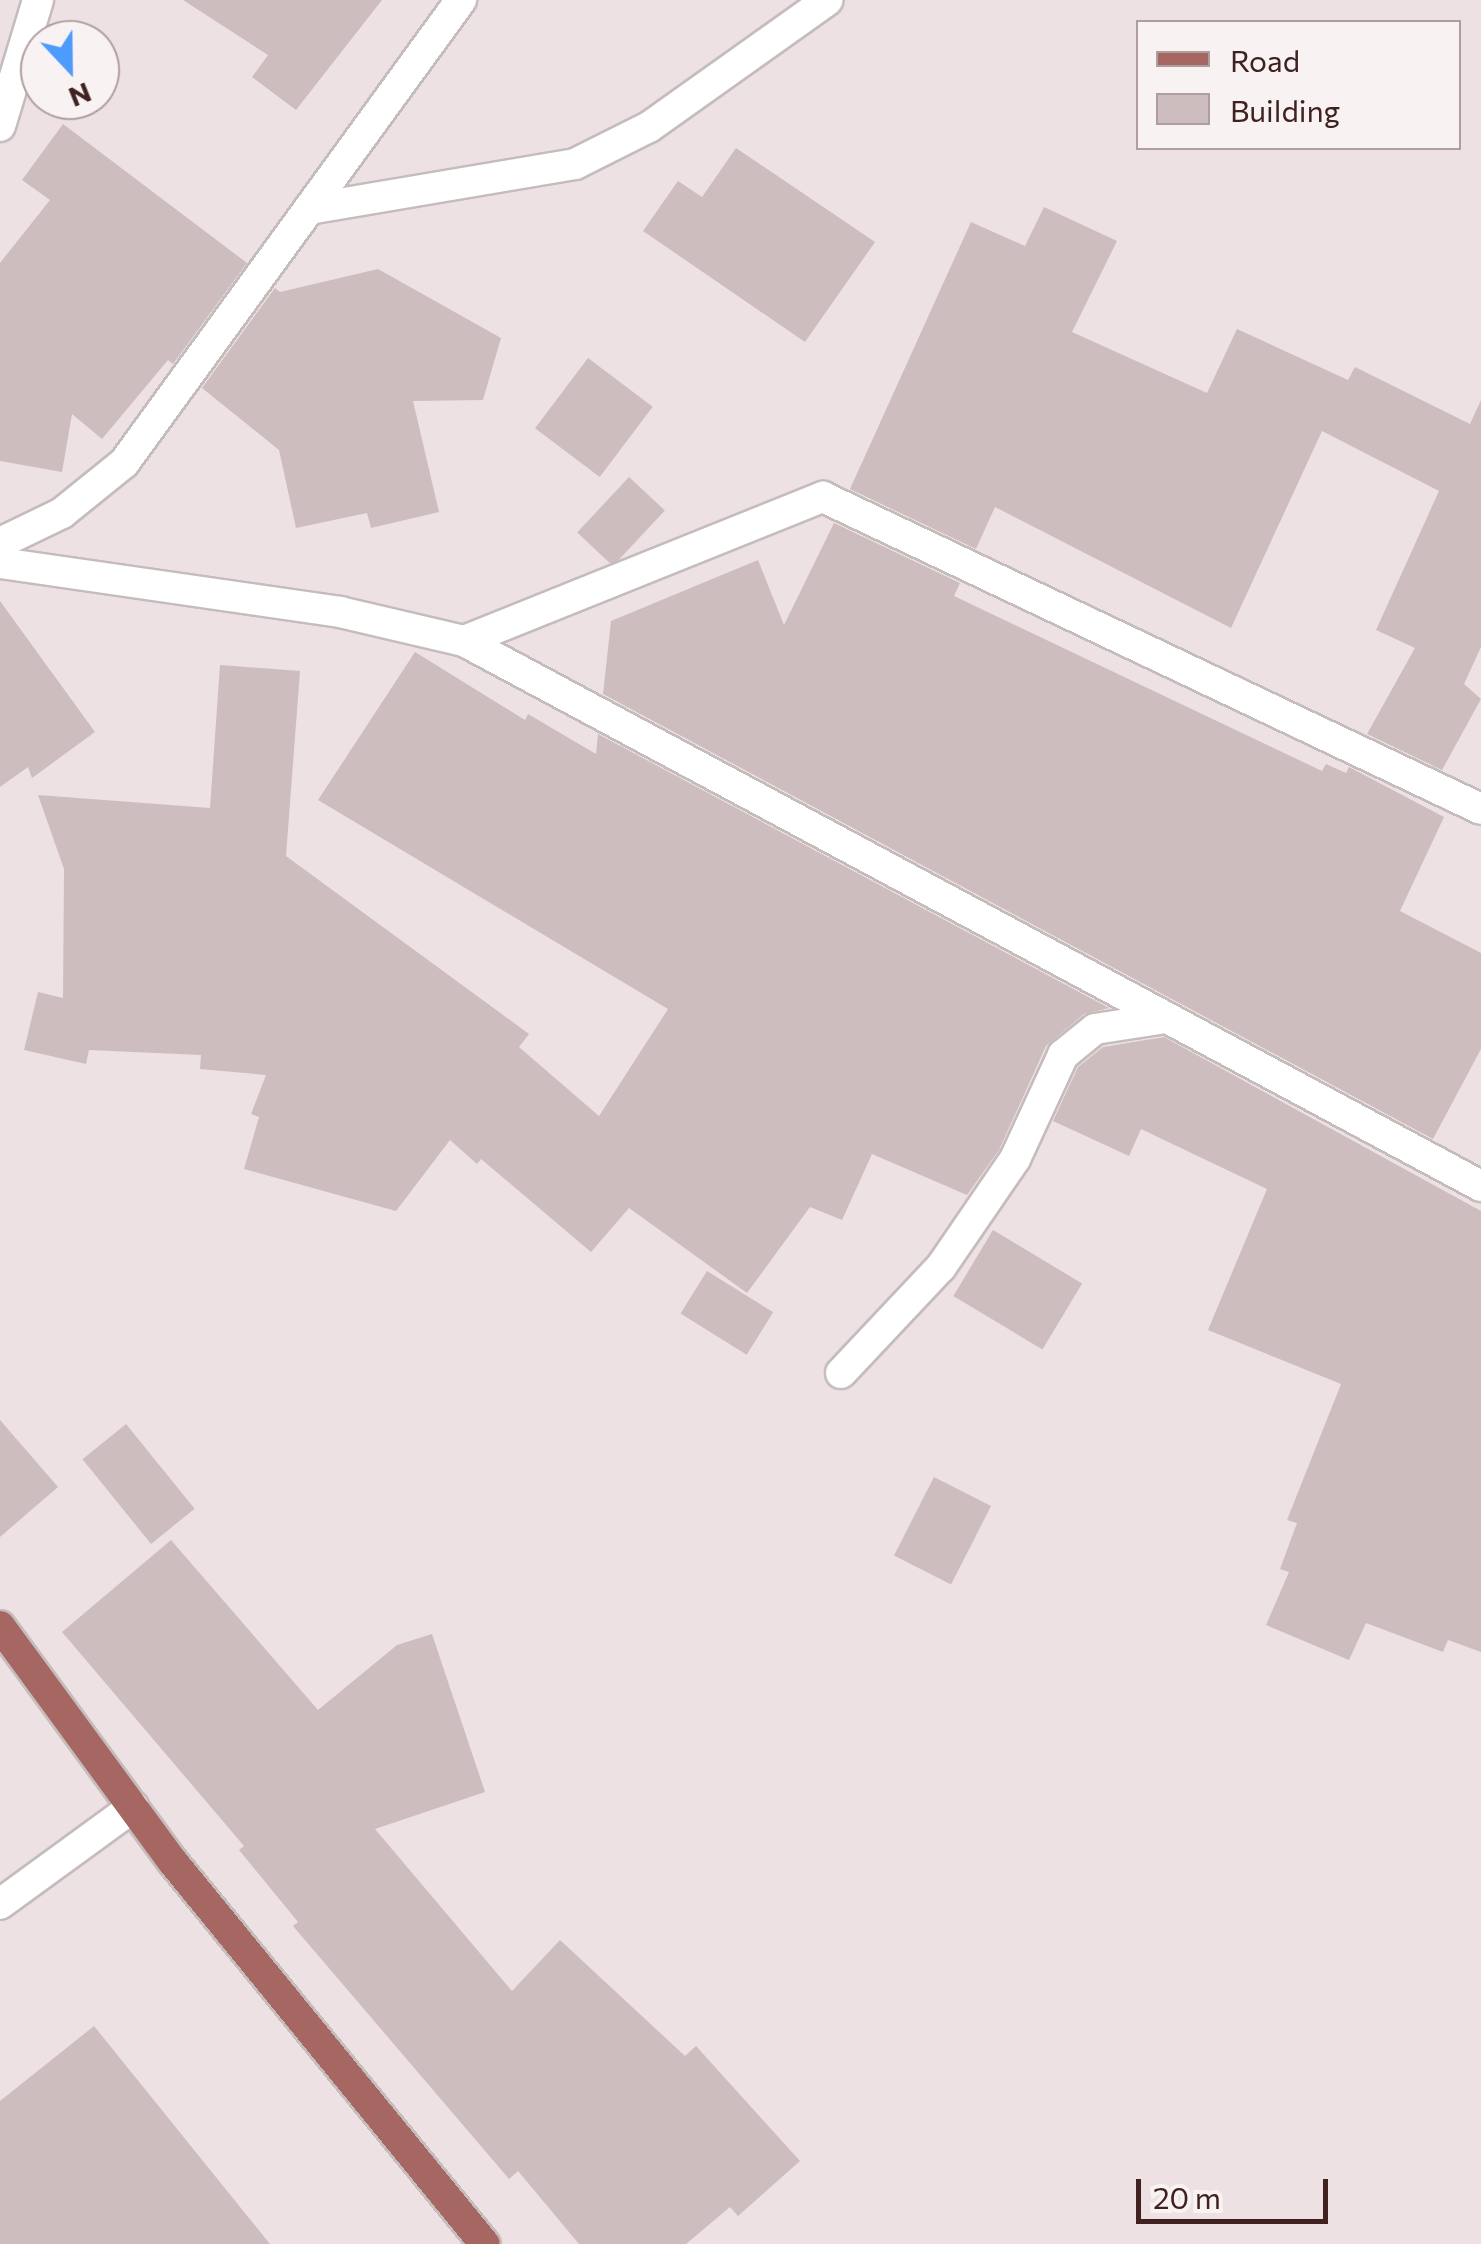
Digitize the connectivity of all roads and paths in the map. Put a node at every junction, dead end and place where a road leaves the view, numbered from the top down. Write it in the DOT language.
graph roads {
  1 [pos="38,0"];
  2 [pos="461,0"];
  3 [pos="828,0"];
  4 [pos="0,126"];
  5 [pos="310,209"];
  6 [pos="0,543"];
  7 [pos="0,563"];
  8 [pos="464,641"];
  9 [pos="1481,809"];
  10 [pos="1166,1018"];
  11 [pos="1481,1186"];
  12 [pos="841,1373"];
  13 [pos="0,1626"];
  14 [pos="133,1807"];
  15 [pos="0,1904"];
  16 [pos="484,2244"];
  1 -- 4 [label="street"];
  2 -- 5 [label="street"];
  3 -- 5 [label="street"];
  5 -- 6 [label="street"];
  7 -- 8 [label="street"];
  8 -- 9 [label="street"];
  8 -- 10 [label="street"];
  10 -- 11 [label="street"];
  10 -- 12 [label="street"];
  13 -- 14 [label="main road"];
  14 -- 15 [label="street"];
  14 -- 16 [label="main road"];
}
